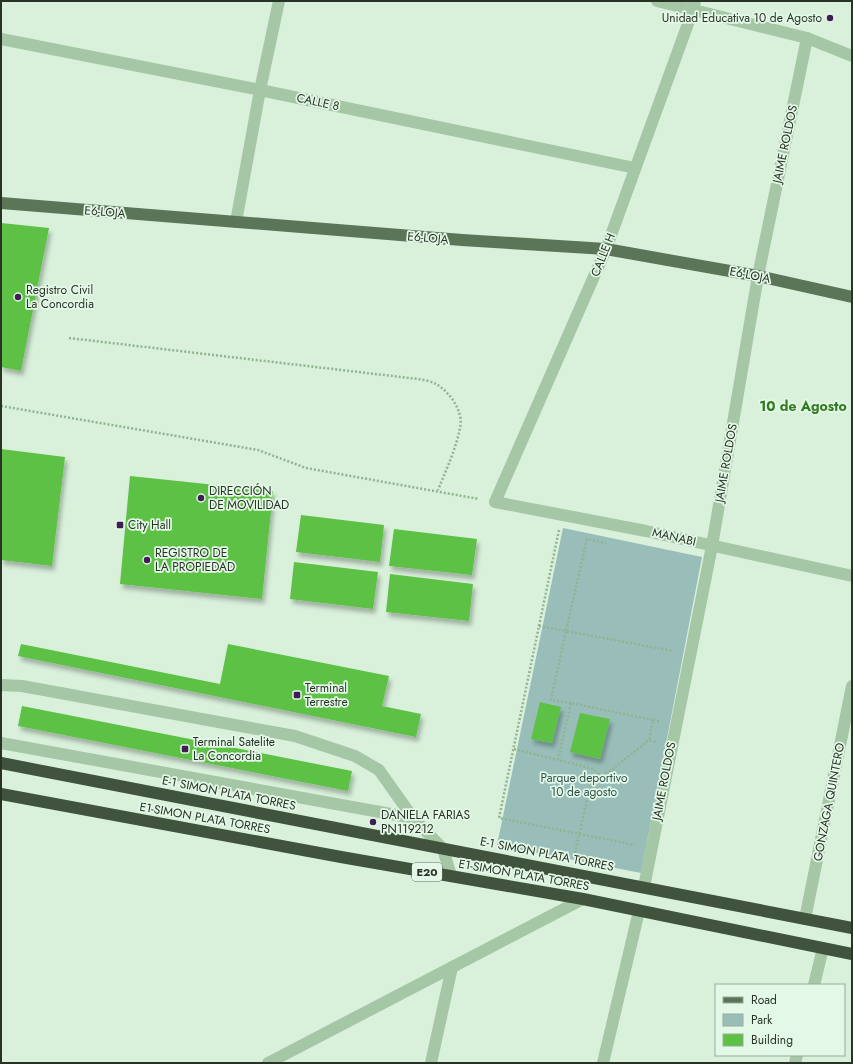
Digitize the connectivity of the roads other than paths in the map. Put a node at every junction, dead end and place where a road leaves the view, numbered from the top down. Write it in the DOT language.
graph roads {
  1 [pos="279,1"];
  2 [pos="657,1"];
  3 [pos="694,6"];
  4 [pos="807,38"];
  5 [pos="1,39"];
  6 [pos="852,56"];
  7 [pos="260,90"];
  8 [pos="635,168"];
  9 [pos="1,203"];
  10 [pos="236,222"];
  11 [pos="606,249"];
  12 [pos="758,276"];
  13 [pos="852,297"];
  14 [pos="495,502"];
  15 [pos="712,546"];
  16 [pos="852,576"];
  17 [pos="1,685"];
  18 [pos="852,686"];
  19 [pos="1,743"];
  20 [pos="1,763"];
  21 [pos="1,794"];
  22 [pos="413,818"];
  23 [pos="443,849"];
  24 [pos="451,876"];
  25 [pos="644,887"];
  26 [pos="583,899"];
  27 [pos="639,911"];
  28 [pos="805,919"];
  29 [pos="852,928"];
  30 [pos="823,948"];
  31 [pos="852,954"];
  32 [pos="452,967"];
  33 [pos="814,984"];
  34 [pos="268,1063"];
  35 [pos="431,1063"];
  36 [pos="603,1063"];
  1 -- 7 [label="street"];
  2 -- 3 [label="street"];
  3 -- 4 [label="street"];
  3 -- 8 [label="street, CALLE H"];
  4 -- 6 [label="street"];
  4 -- 12 [label="street, JAIME ROLDOS"];
  5 -- 7 [label="street, CALLE 8"];
  7 -- 8 [label="street, CALLE 8"];
  7 -- 10 [label="street"];
  8 -- 11 [label="street, CALLE H"];
  9 -- 10 [label="main road, E6-LOJA"];
  10 -- 11 [label="main road, E6-LOJA"];
  11 -- 12 [label="main road, E6-LOJA"];
  11 -- 14 [label="street, CALLE H"];
  12 -- 13 [label="main road, E6-LOJA"];
  12 -- 15 [label="street, JAIME ROLDOS"];
  14 -- 15 [label="street, MANABI"];
  15 -- 16 [label="street, MANABI"];
  15 -- 25 [label="street, JAIME ROLDOS"];
  17 -- 22 [label="street"];
  18 -- 28 [label="street, GONZAGA QUINTERO"];
  19 -- 22 [label="street"];
  20 -- 23 [label="highway, E-1 SIMON PLATA TORRES / E20"];
  21 -- 24 [label="highway, E1-SIMON PLATA TORRES / E20"];
  22 -- 23 [label="street"];
  23 -- 24 [label="street"];
  23 -- 25 [label="highway, E-1 SIMON PLATA TORRES / E20"];
  24 -- 26 [label="highway, E1-SIMON PLATA TORRES / E20"];
  25 -- 28 [label="highway, E-1 SIMON PLATA TORRES / E20"];
  26 -- 27 [label="highway, E1-SIMON PLATA TORRES / E20"];
  26 -- 32 [label="street"];
  27 -- 30 [label="highway, E1-SIMON PLATA TORRES / E20"];
  27 -- 36 [label="street"];
  28 -- 29 [label="highway, E-1 SIMON PLATA TORRES / E20"];
  30 -- 31 [label="highway, E1-SIMON PLATA TORRES / E20"];
  30 -- 33 [label="street"];
  32 -- 34 [label="street"];
  32 -- 35 [label="street"];
}
